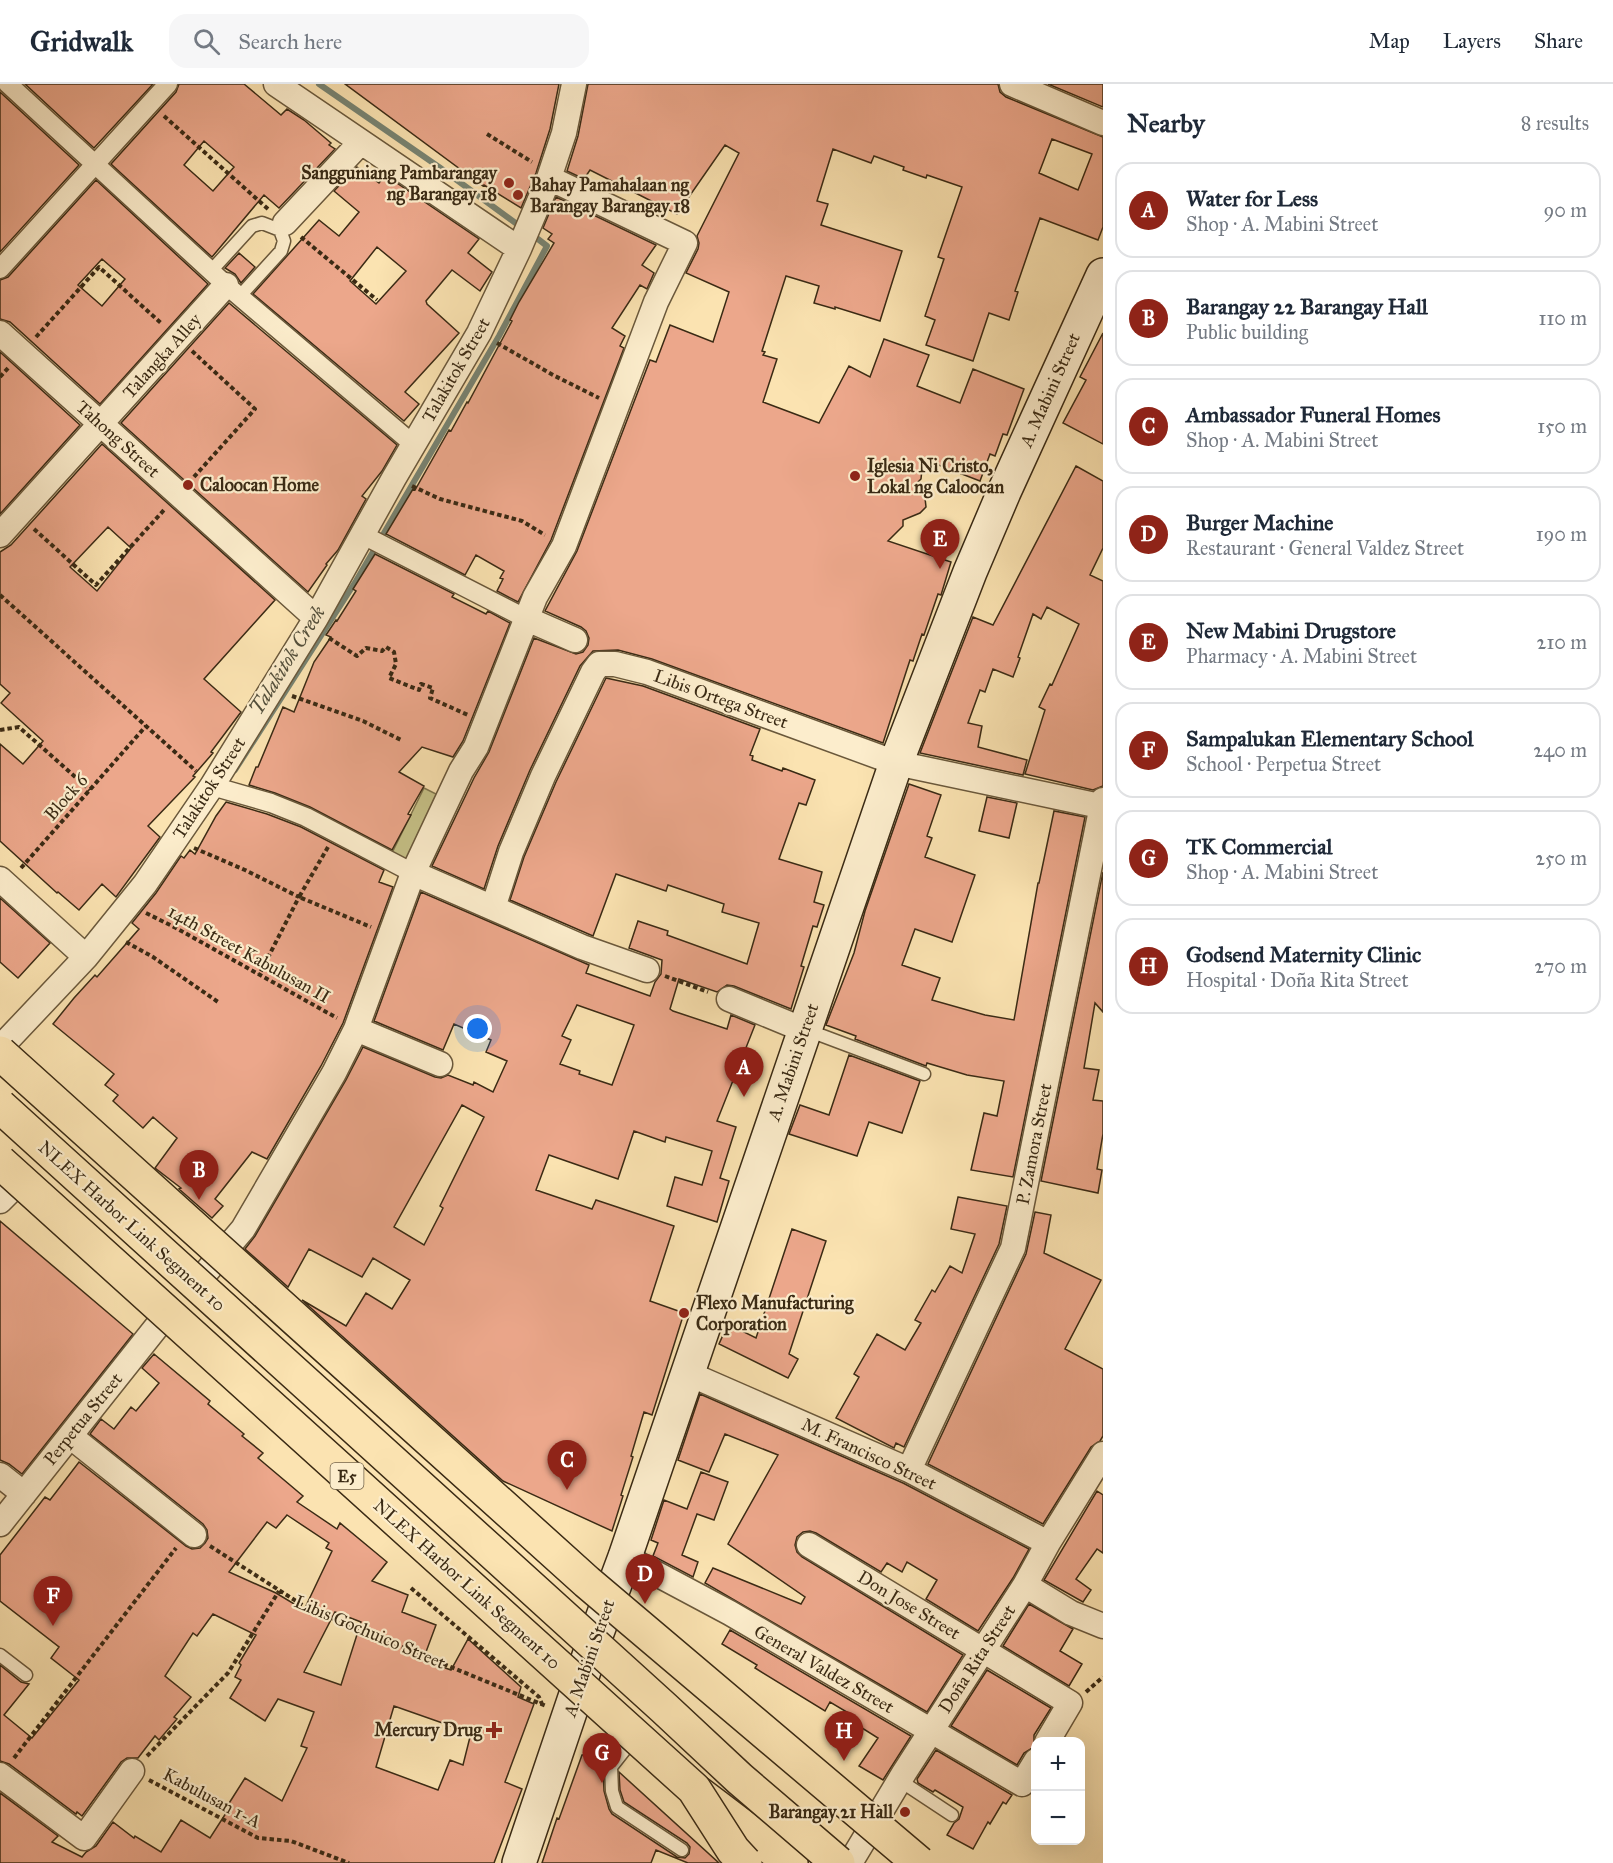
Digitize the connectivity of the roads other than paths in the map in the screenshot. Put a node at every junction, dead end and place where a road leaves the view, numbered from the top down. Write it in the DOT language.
graph roads {
  1 [pos="8,84"];
  2 [pos="168,84"];
  3 [pos="276,84"];
  4 [pos="574,84"];
  5 [pos="1012,84"];
  6 [pos="1103,123"];
  7 [pos="361,141"];
  8 [pos="95,164"];
  9 [pos="550,176"];
  10 [pos="283,226"];
  11 [pos="519,249"];
  12 [pos="0,270"];
  13 [pos="1103,275"];
  14 [pos="226,284"];
  15 [pos="0,333"];
  16 [pos="100,424"];
  17 [pos="413,444"];
  18 [pos="0,535"];
  19 [pos="365,537"];
  20 [pos="316,618"];
  21 [pos="527,619"];
  22 [pos="574,640"];
  23 [pos="896,763"];
  24 [pos="212,786"];
  25 [pos="1102,803"];
  26 [pos="1097,860"];
  27 [pos="413,873"];
  28 [pos="3,882"];
  29 [pos="493,908"];
  30 [pos="86,957"];
  31 [pos="647,970"];
  32 [pos="729,999"];
  33 [pos="356,1029"];
  34 [pos="804,1030"];
  35 [pos="0,1048"];
  36 [pos="0,1053"];
  37 [pos="441,1064"];
  38 [pos="924,1074"];
  39 [pos="0,1106"];
  40 [pos="6,1177"];
  41 [pos="0,1202"];
  42 [pos="202,1277"];
  43 [pos="159,1308"];
  44 [pos="687,1373"];
  45 [pos="70,1436"];
  46 [pos="1103,1454"];
  47 [pos="909,1470"];
  48 [pos="0,1475"];
  49 [pos="24,1494"];
  50 [pos="0,1524"];
  51 [pos="192,1533"];
  52 [pos="1048,1543"];
  53 [pos="808,1545"];
  54 [pos="625,1557"];
  55 [pos="1025,1585"];
  56 [pos="1103,1626"];
  57 [pos="983,1649"];
  58 [pos="0,1655"];
  59 [pos="26,1676"];
  60 [pos="931,1731"];
  61 [pos="1050,1737"];
  62 [pos="630,1743"];
  63 [pos="1031,1768"];
  64 [pos="132,1771"];
  65 [pos="0,1775"];
  66 [pos="899,1780"];
  67 [pos="694,1789"];
  68 [pos="952,1815"];
  69 [pos="682,1850"];
  70 [pos="747,1856"];
  71 [pos="519,1863"];
  72 [pos="731,1863"];
  73 [pos="792,1863"];
  74 [pos="838,1863"];
  75 [pos="850,1863"];
  76 [pos="919,1863"];
  1 -- 8 [label="street"];
  2 -- 8 [label="street"];
  3 -- 7 [label="street"];
  4 -- 9 [label="street, Talakitok Street"];
  5 -- 6 [label="street"];
  7 -- 10 [label="street"];
  7 -- 11 [label="street"];
  8 -- 12 [label="street"];
  8 -- 14 [label="street"];
  9 -- 11 [label="street, Talakitok Street"];
  9 -- 21 [label="street"];
  10 -- 14 [label="lane"];
  10 -- 14 [label="lane"];
  11 -- 17 [label="street, Talakitok Street"];
  13 -- 23 [label="main road, A. Mabini Street"];
  14 -- 16 [label="street, Talangka Alley"];
  14 -- 17 [label="street"];
  15 -- 16 [label="street, Tahong Street"];
  16 -- 18 [label="street, Talangka Alley"];
  16 -- 20 [label="street, Tahong Street"];
  17 -- 19 [label="street, Talakitok Street"];
  19 -- 20 [label="street, Talakitok Street"];
  19 -- 21 [label="street"];
  20 -- 24 [label="street, Talakitok Street"];
  21 -- 22 [label="street"];
  21 -- 27 [label="street"];
  23 -- 25 [label="street, Libis Ortega Street"];
  23 -- 29 [label="street, Libis Ortega Street"];
  23 -- 34 [label="main road, A. Mabini Street"];
  24 -- 27 [label="street"];
  24 -- 30 [label="street, Talakitok Street"];
  25 -- 26 [label="street, P. Zamora Street"];
  26 -- 47 [label="street, P. Zamora Street"];
  27 -- 29 [label="street"];
  27 -- 33 [label="street"];
  28 -- 30 [label="street"];
  29 -- 31 [label="street"];
  30 -- 35 [label="street, Talakitok Street"];
  32 -- 34 [label="street"];
  33 -- 37 [label="street"];
  33 -- 42 [label="street"];
  34 -- 38 [label="lane"];
  34 -- 44 [label="main road, A. Mabini Street"];
  36 -- 76 [label="highway, bridge"];
  39 -- 74 [label="highway, NLEX Harbor Link Segment 10 / E5, bridge"];
  40 -- 41 [label="street"];
  40 -- 43 [label="highway, NLEX Harbor Link Segment 10 / E5, bridge"];
  43 -- 45 [label="street, Perpetua Street"];
  43 -- 67 [label="highway, NLEX Harbor Link Segment 10 / E5, bridge"];
  44 -- 47 [label="street, M. Francisco Street"];
  44 -- 54 [label="main road, A. Mabini Street"];
  45 -- 49 [label="street, Perpetua Street"];
  45 -- 51 [label="street"];
  46 -- 52 [label="street, Doña Rita Street"];
  47 -- 52 [label="street, M. Francisco Street"];
  48 -- 49 [label="street"];
  49 -- 50 [label="street, Perpetua Street"];
  52 -- 55 [label="street, Doña Rita Street"];
  53 -- 57 [label="street, Don Jose Street"];
  54 -- 60 [label="street, General Valdez Street"];
  54 -- 71 [label="main road, A. Mabini Street"];
  55 -- 56 [label="street"];
  55 -- 57 [label="street, Doña Rita Street"];
  57 -- 60 [label="street, Doña Rita Street"];
  57 -- 61 [label="street, Don Jose Street"];
  58 -- 59 [label="lane"];
  60 -- 63 [label="street, General Valdez Street"];
  60 -- 66 [label="street, Doña Rita Street"];
  62 -- 69 [label="lane"];
  64 -- 65 [label="street"];
  66 -- 68 [label="lane"];
  66 -- 75 [label="street, Doña Rita Street"];
  67 -- 70 [label="highway, bridge"];
  67 -- 73 [label="highway"];
  70 -- 72 [label="lane"];
}
